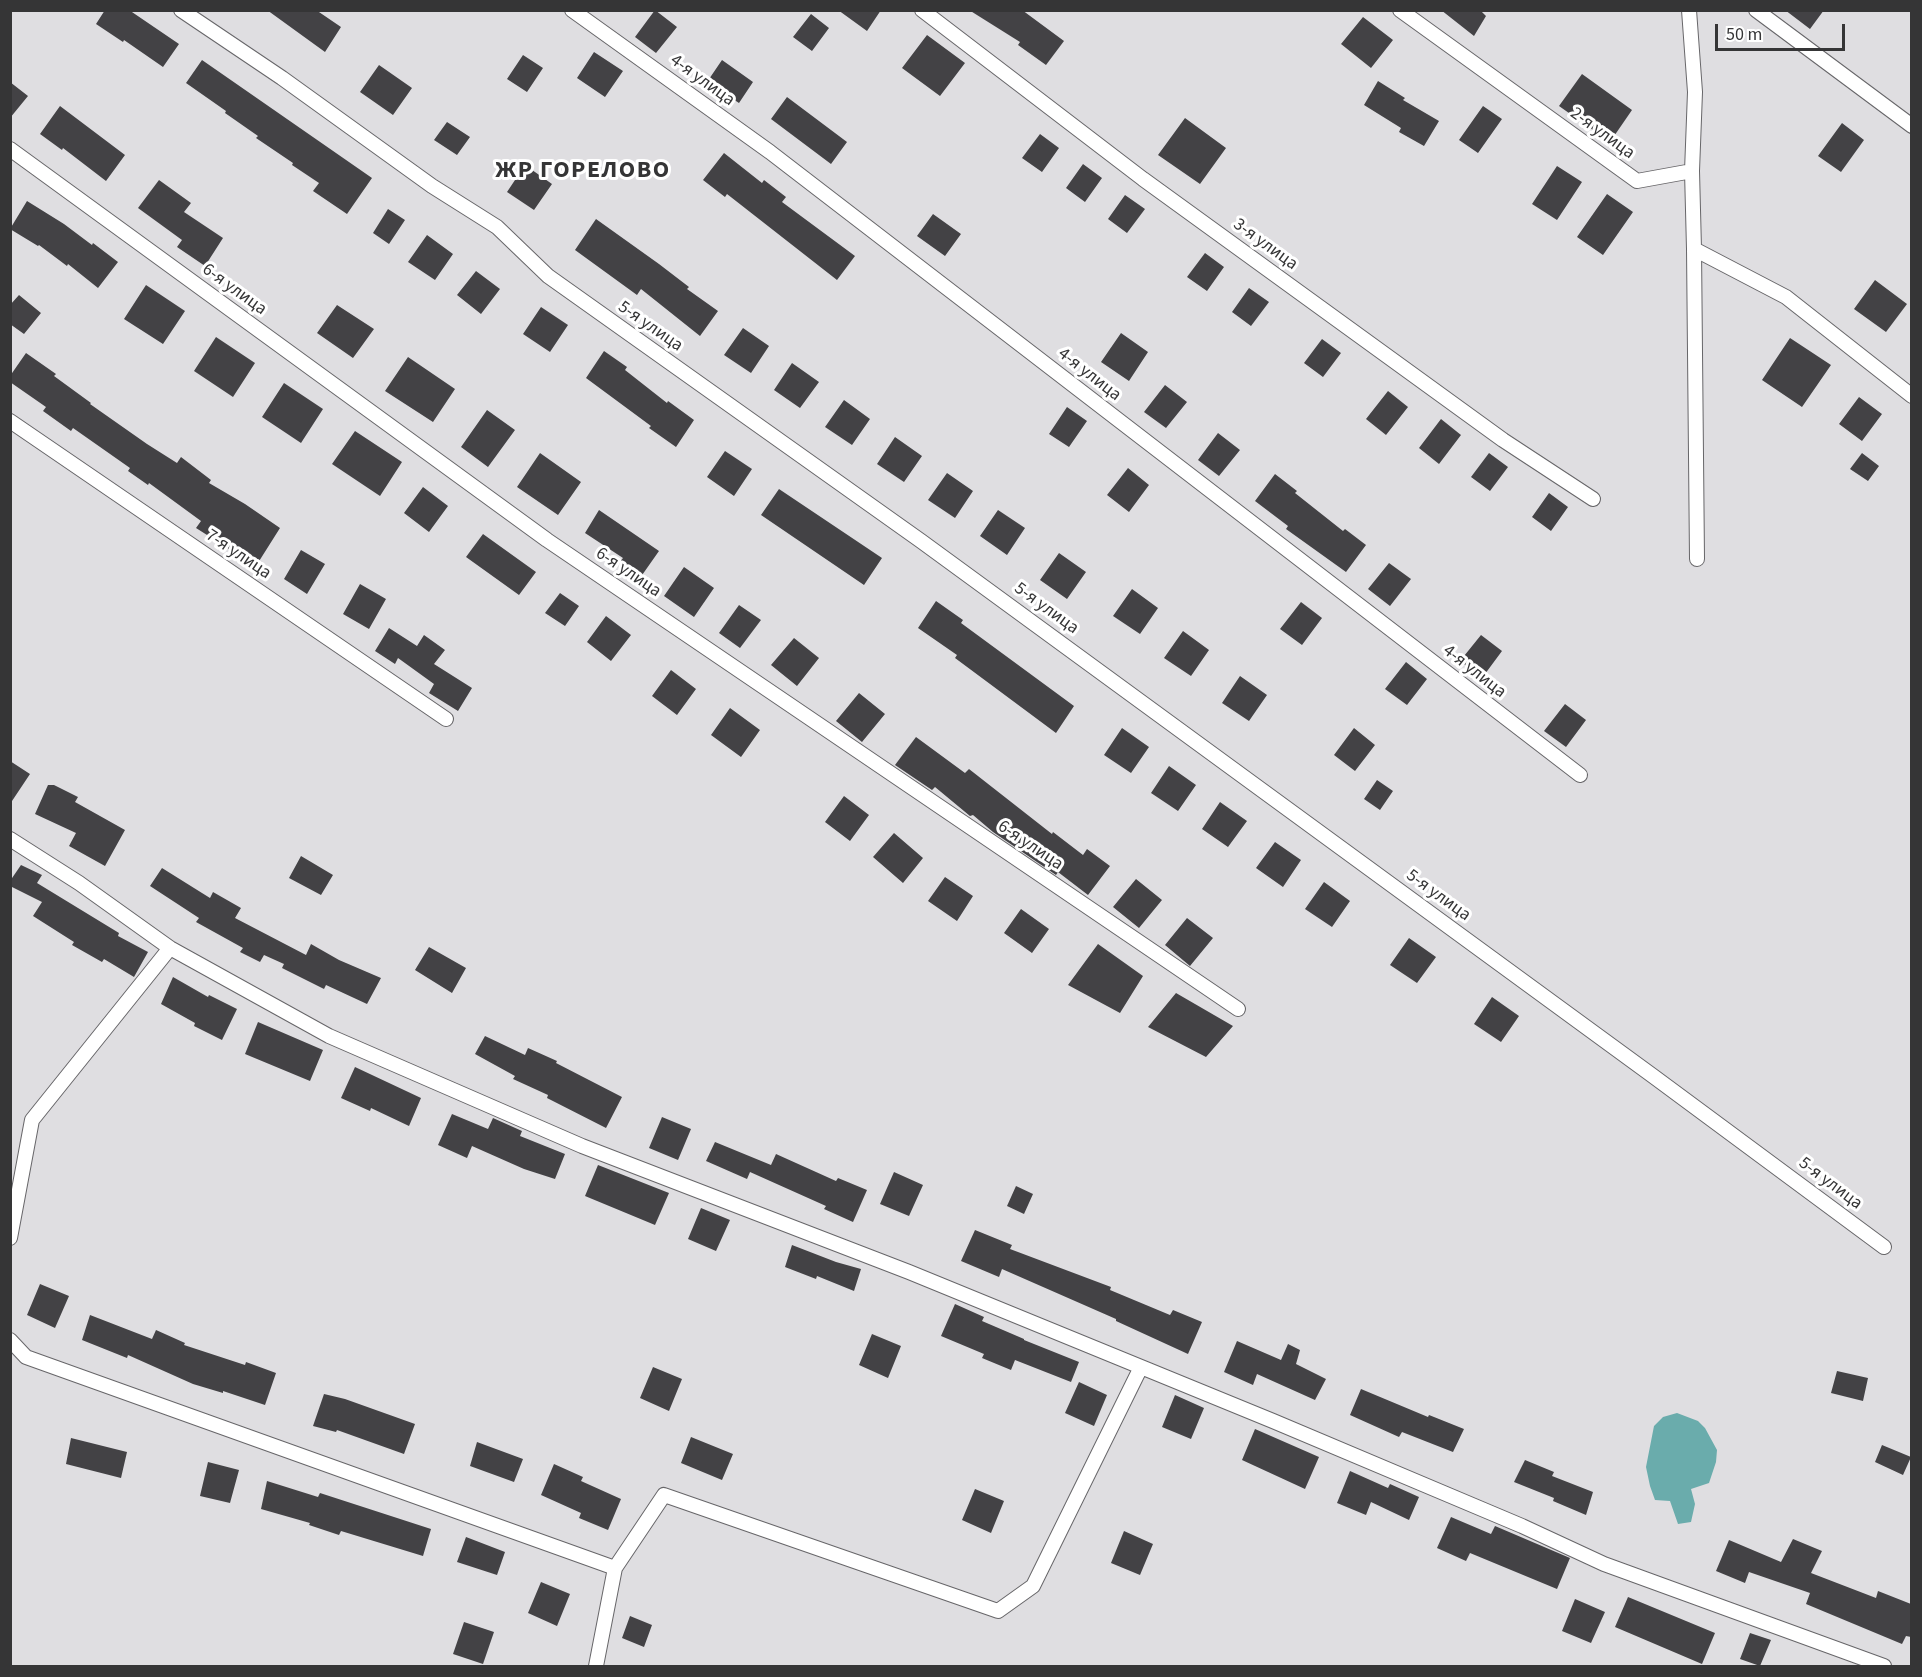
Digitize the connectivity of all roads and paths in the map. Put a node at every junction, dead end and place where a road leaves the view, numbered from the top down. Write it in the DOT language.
graph roads {
  1 [pos="181,10"];
  2 [pos="572,10"];
  3 [pos="922,10"];
  4 [pos="1400,10"];
  5 [pos="1689,10"];
  6 [pos="1756,10"];
  7 [pos="1911,126"];
  8 [pos="10,149"];
  9 [pos="1692,171"];
  10 [pos="1694,249"];
  11 [pos="1911,396"];
  12 [pos="10,421"];
  13 [pos="1593,499"];
  14 [pos="1697,559"];
  15 [pos="446,718"];
  16 [pos="1580,775"];
  17 [pos="10,839"];
  18 [pos="170,948"];
  19 [pos="1238,1009"];
  20 [pos="10,1238"];
  21 [pos="1884,1247"];
  22 [pos="10,1340"];
  23 [pos="10,1348"];
  24 [pos="26,1357"];
  25 [pos="1141,1367"];
  26 [pos="615,1568"];
  27 [pos="596,1666"];
  28 [pos="1884,1666"];
  1 -- 21 [label="street, 5-я улица"];
  2 -- 16 [label="street, 4-я улица"];
  3 -- 13 [label="street, 3-я улица"];
  4 -- 9 [label="street, 2-я улица"];
  5 -- 9 [label="street"];
  6 -- 7 [label="street"];
  8 -- 19 [label="street, 6-я улица"];
  9 -- 10 [label="street"];
  10 -- 11 [label="street"];
  10 -- 14 [label="street"];
  12 -- 15 [label="street, 7-я улица"];
  17 -- 18 [label="street"];
  18 -- 20 [label="street"];
  18 -- 25 [label="street"];
  22 -- 24 [label="street"];
  23 -- 24 [label="street"];
  24 -- 26 [label="street"];
  25 -- 26 [label="street"];
  25 -- 28 [label="street"];
  26 -- 27 [label="street"];
}
